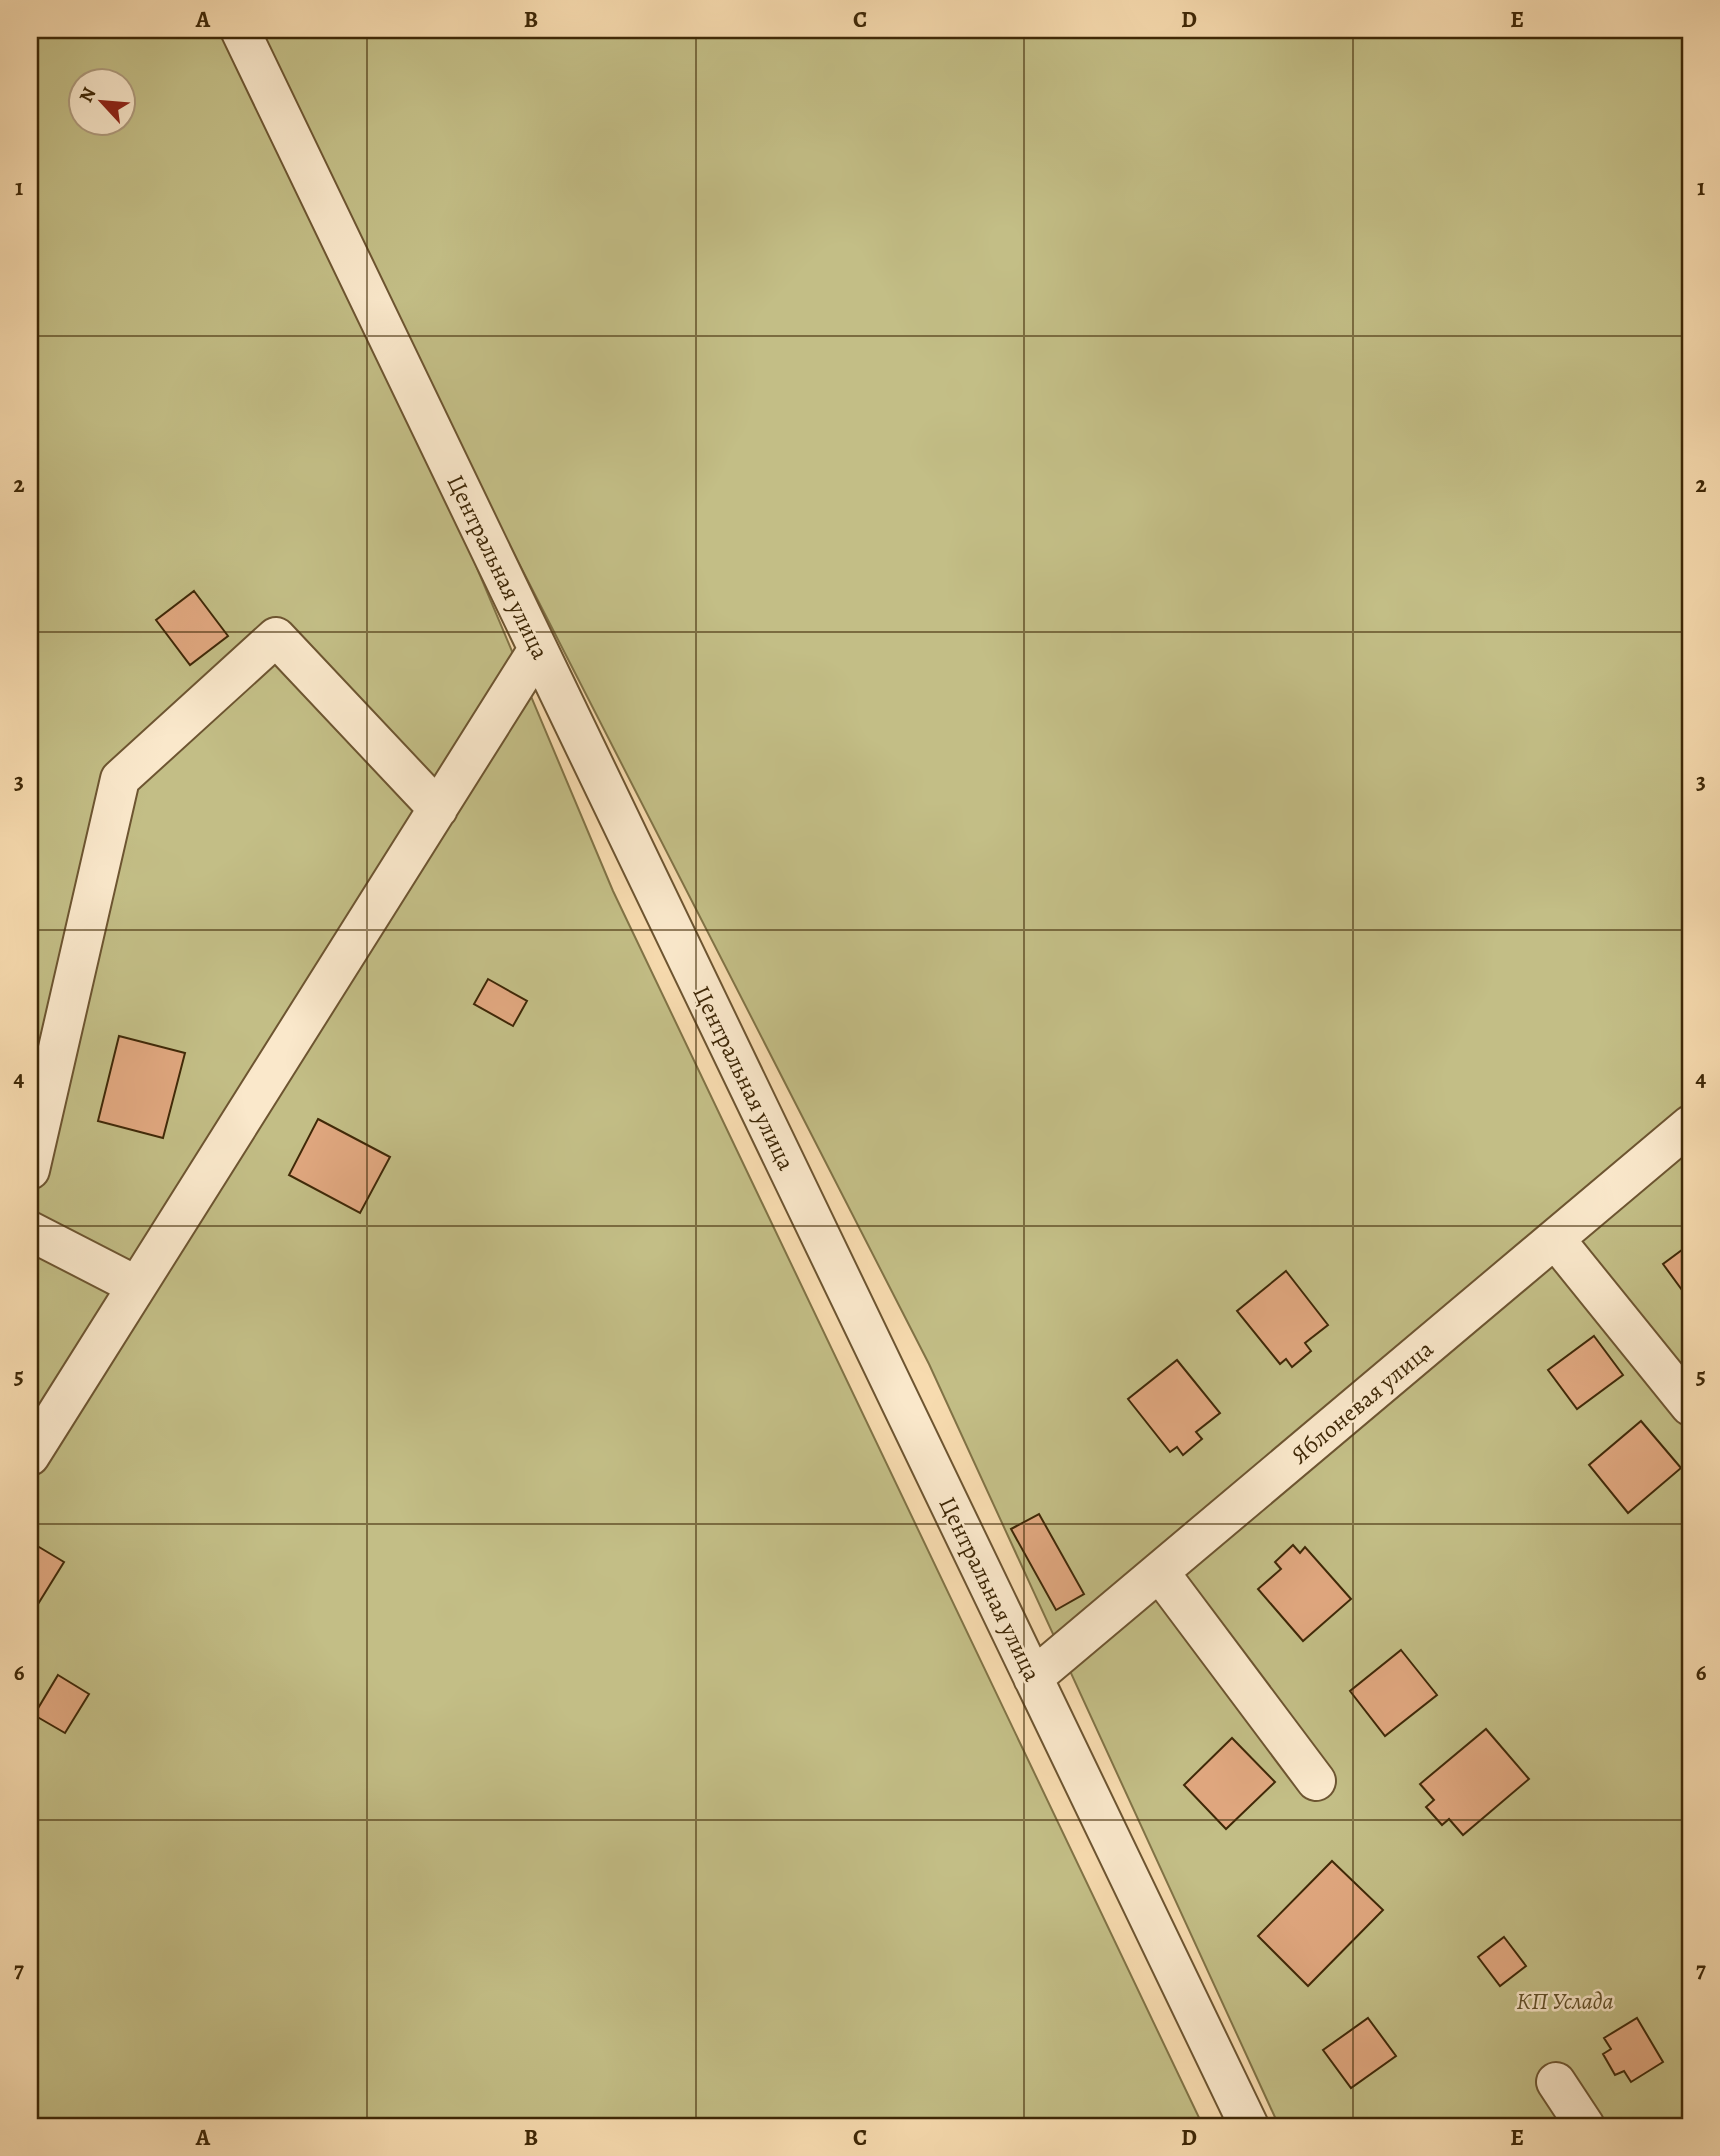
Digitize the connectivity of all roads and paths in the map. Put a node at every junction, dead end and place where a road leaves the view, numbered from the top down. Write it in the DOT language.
graph roads {
  1 [pos="240,30"];
  2 [pos="538,649"];
  3 [pos="438,809"];
  4 [pos="1690,1125"];
  5 [pos="30,1170"];
  6 [pos="30,1231"];
  7 [pos="1555,1239"];
  8 [pos="137,1286"];
  9 [pos="1690,1406"];
  10 [pos="30,1457"];
  11 [pos="1160,1573"];
  12 [pos="1033,1678"];
  13 [pos="1316,1781"];
  14 [pos="1556,2082"];
  15 [pos="1249,2126"];
  16 [pos="1585,2126"];
  1 -- 2 [label="street, Центральная улица"];
  2 -- 3 [label="street"];
  2 -- 12 [label="street, Центральная улица"];
  3 -- 5 [label="street"];
  3 -- 8 [label="street"];
  4 -- 7 [label="street, Яблоневая улица"];
  6 -- 8 [label="street"];
  7 -- 9 [label="street"];
  7 -- 11 [label="street, Яблоневая улица"];
  8 -- 10 [label="street"];
  11 -- 12 [label="street, Яблоневая улица"];
  11 -- 13 [label="street"];
  12 -- 15 [label="street, Центральная улица"];
  14 -- 16 [label="street"];
}
